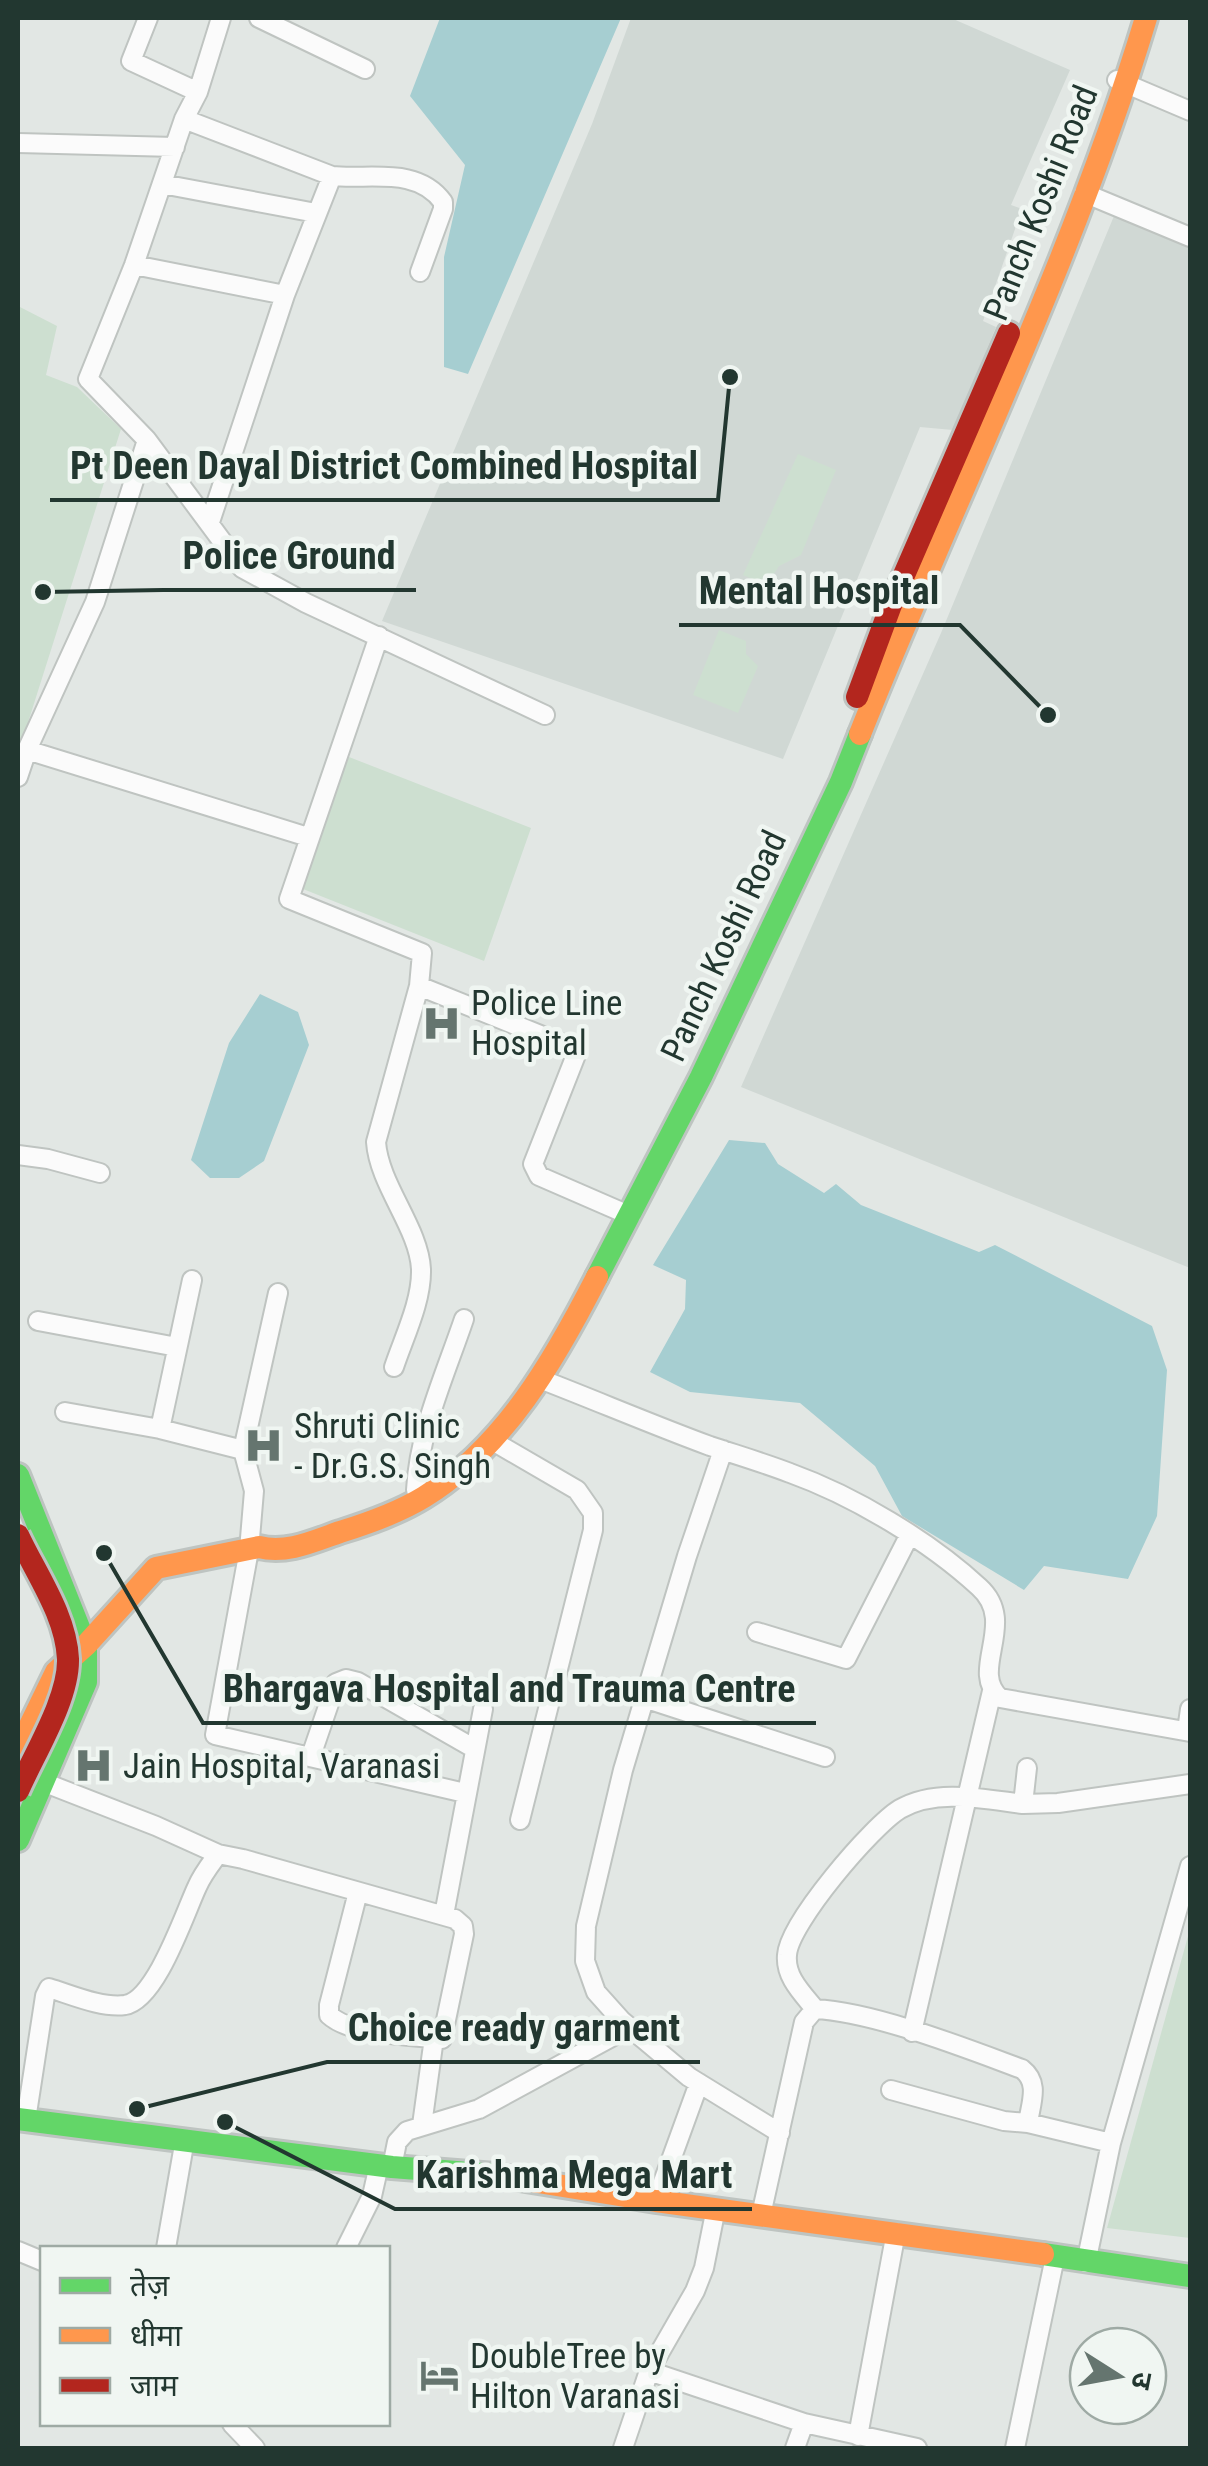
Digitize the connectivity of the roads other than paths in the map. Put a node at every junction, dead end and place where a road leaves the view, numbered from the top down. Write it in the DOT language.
graph roads {
  1 [pos="148,18"];
  2 [pos="222,18"];
  3 [pos="258,18"];
  4 [pos="1134,18"];
  5 [pos="1146,18"];
  6 [pos="366,69"];
  7 [pos="1121,81"];
  8 [pos="198,92"];
  9 [pos="1190,111"];
  10 [pos="184,119"];
  11 [pos="18,143"];
  12 [pos="175,148"];
  13 [pos="332,176"];
  14 [pos="162,184"];
  15 [pos="1084,193"];
  16 [pos="316,214"];
  17 [pos="1190,237"];
  18 [pos="134,264"];
  19 [pos="420,272"];
  20 [pos="285,294"];
  21 [pos="147,440"];
  22 [pos="210,522"];
  23 [pos="379,636"];
  24 [pos="545,714"];
  25 [pos="27,750"];
  26 [pos="18,777"];
  27 [pos="308,836"];
  28 [pos="419,986"];
  29 [pos="18,1155"];
  30 [pos="100,1173"];
  31 [pos="624,1213"];
  32 [pos="192,1280"];
  33 [pos="278,1293"];
  34 [pos="464,1320"];
  35 [pos="38,1321"];
  36 [pos="177,1347"];
  37 [pos="394,1368"];
  38 [pos="540,1379"];
  39 [pos="65,1412"];
  40 [pos="160,1429"];
  41 [pos="491,1440"];
  42 [pos="243,1450"];
  43 [pos="724,1450"];
  44 [pos="18,1476"];
  45 [pos="416,1490"];
  46 [pos="18,1535"];
  47 [pos="909,1536"];
  48 [pos="254,1548"];
  49 [pos="18,1556"];
  50 [pos="756,1632"];
  51 [pos="86,1644"];
  52 [pos="56,1672"];
  53 [pos="992,1691"];
  54 [pos="644,1698"];
  55 [pos="483,1709"];
  56 [pos="1190,1710"];
  57 [pos="1189,1732"];
  58 [pos="18,1745"];
  59 [pos="474,1749"];
  60 [pos="311,1756"];
  61 [pos="825,1757"];
  62 [pos="1027,1768"];
  63 [pos="48,1772"];
  64 [pos="1190,1784"];
  65 [pos="18,1790"];
  66 [pos="465,1793"];
  67 [pos="965,1796"];
  68 [pos="1023,1804"];
  69 [pos="520,1820"];
  70 [pos="18,1840"];
  71 [pos="218,1854"];
  72 [pos="1190,1866"];
  73 [pos="358,1892"];
  74 [pos="444,1915"];
  75 [pos="815,2009"];
  76 [pos="630,2027"];
  77 [pos="912,2032"];
  78 [pos="434,2038"];
  79 [pos="699,2084"];
  80 [pos="892,2090"];
  81 [pos="22,2120"];
  82 [pos="1028,2123"];
  83 [pos="422,2126"];
  84 [pos="780,2132"];
  85 [pos="184,2139"];
  86 [pos="1111,2143"];
  87 [pos="386,2166"];
  88 [pos="656,2201"];
  89 [pos="716,2208"];
  90 [pos="761,2215"];
  91 [pos="896,2232"];
  92 [pos="166,2246"];
  93 [pos="347,2246"];
  94 [pos="1055,2257"];
  95 [pos="1086,2263"];
  96 [pos="1190,2276"];
  97 [pos="649,2371"];
  98 [pos="804,2423"];
  99 [pos="234,2426"];
  100 [pos="858,2436"];
  101 [pos="255,2448"];
  102 [pos="622,2448"];
  103 [pos="796,2448"];
  104 [pos="917,2448"];
  105 [pos="1015,2448"];
  1 -- 8 [label="street"];
  2 -- 8 [label="street"];
  3 -- 6 [label="street"];
  4 -- 7 [label="main road"];
  5 -- 7 [label="main road, Panch Koshi Road"];
  7 -- 9 [label="street"];
  7 -- 15 [label="main road, Panch Koshi Road"];
  7 -- 31 [label="main road"];
  8 -- 10 [label="street"];
  10 -- 12 [label="street"];
  10 -- 13 [label="street"];
  11 -- 12 [label="street"];
  12 -- 14 [label="street"];
  13 -- 16 [label="street"];
  13 -- 19 [label="street"];
  14 -- 16 [label="street"];
  14 -- 18 [label="street"];
  15 -- 17 [label="street"];
  15 -- 31 [label="main road, Panch Koshi Road"];
  16 -- 20 [label="street"];
  18 -- 20 [label="street"];
  18 -- 21 [label="street"];
  20 -- 22 [label="street"];
  21 -- 22 [label="street"];
  21 -- 25 [label="street"];
  22 -- 23 [label="street"];
  23 -- 24 [label="street"];
  23 -- 27 [label="street"];
  25 -- 26 [label="street"];
  25 -- 27 [label="street"];
  27 -- 28 [label="street"];
  28 -- 31 [label="street"];
  28 -- 37 [label="street"];
  29 -- 30 [label="street"];
  31 -- 38 [label="main road, Panch Koshi Road"];
  31 -- 45 [label="main road"];
  32 -- 36 [label="street"];
  33 -- 42 [label="street"];
  34 -- 45 [label="street"];
  35 -- 36 [label="street"];
  36 -- 40 [label="street"];
  38 -- 41 [label="main road, Panch Koshi Road"];
  38 -- 43 [label="street"];
  39 -- 40 [label="street"];
  40 -- 42 [label="street"];
  41 -- 48 [label="main road, Panch Koshi Road"];
  41 -- 69 [label="street"];
  42 -- 48 [label="street"];
  43 -- 47 [label="street"];
  43 -- 54 [label="street"];
  44 -- 51 [label="main road"];
  45 -- 48 [label="main road"];
  46 -- 65 [label="main road, bridge"];
  47 -- 50 [label="street"];
  47 -- 53 [label="street"];
  48 -- 51 [label="main road, Panch Koshi Road"];
  48 -- 60 [label="street"];
  49 -- 52 [label="main road"];
  51 -- 52 [label="main road, Panch Koshi Road"];
  51 -- 63 [label="main road"];
  52 -- 58 [label="main road, Panch Koshi Road"];
  53 -- 57 [label="street"];
  53 -- 67 [label="street"];
  54 -- 61 [label="street"];
  54 -- 76 [label="street"];
  55 -- 59 [label="street"];
  56 -- 57 [label="street"];
  58 -- 63 [label="street"];
  59 -- 60 [label="street"];
  59 -- 66 [label="street"];
  60 -- 66 [label="street"];
  62 -- 68 [label="street"];
  63 -- 70 [label="main road"];
  63 -- 71 [label="street"];
  64 -- 68 [label="street"];
  66 -- 74 [label="street"];
  67 -- 68 [label="street"];
  67 -- 75 [label="street"];
  67 -- 77 [label="street"];
  71 -- 73 [label="street"];
  71 -- 81 [label="street"];
  72 -- 86 [label="street"];
  73 -- 74 [label="street"];
  73 -- 78 [label="street"];
  74 -- 78 [label="street"];
  75 -- 77 [label="street"];
  75 -- 84 [label="street"];
  76 -- 79 [label="street"];
  76 -- 83 [label="street"];
  77 -- 82 [label="street"];
  78 -- 83 [label="street"];
  79 -- 84 [label="street"];
  79 -- 88 [label="street"];
  80 -- 82 [label="street"];
  81 -- 85 [label="main road"];
  82 -- 86 [label="street"];
  83 -- 87 [label="street"];
  84 -- 90 [label="street"];
  85 -- 87 [label="main road"];
  85 -- 92 [label="street"];
  86 -- 95 [label="street"];
  87 -- 88 [label="main road"];
  87 -- 93 [label="street"];
  88 -- 89 [label="main road"];
  89 -- 90 [label="main road"];
  89 -- 97 [label="street"];
  90 -- 91 [label="main road"];
  91 -- 94 [label="main road"];
  91 -- 100 [label="street"];
  94 -- 95 [label="main road"];
  94 -- 105 [label="street"];
  95 -- 96 [label="main road"];
  97 -- 98 [label="street"];
  97 -- 102 [label="street"];
  98 -- 100 [label="street"];
  98 -- 103 [label="street"];
  99 -- 101 [label="street"];
  100 -- 104 [label="street"];
}
